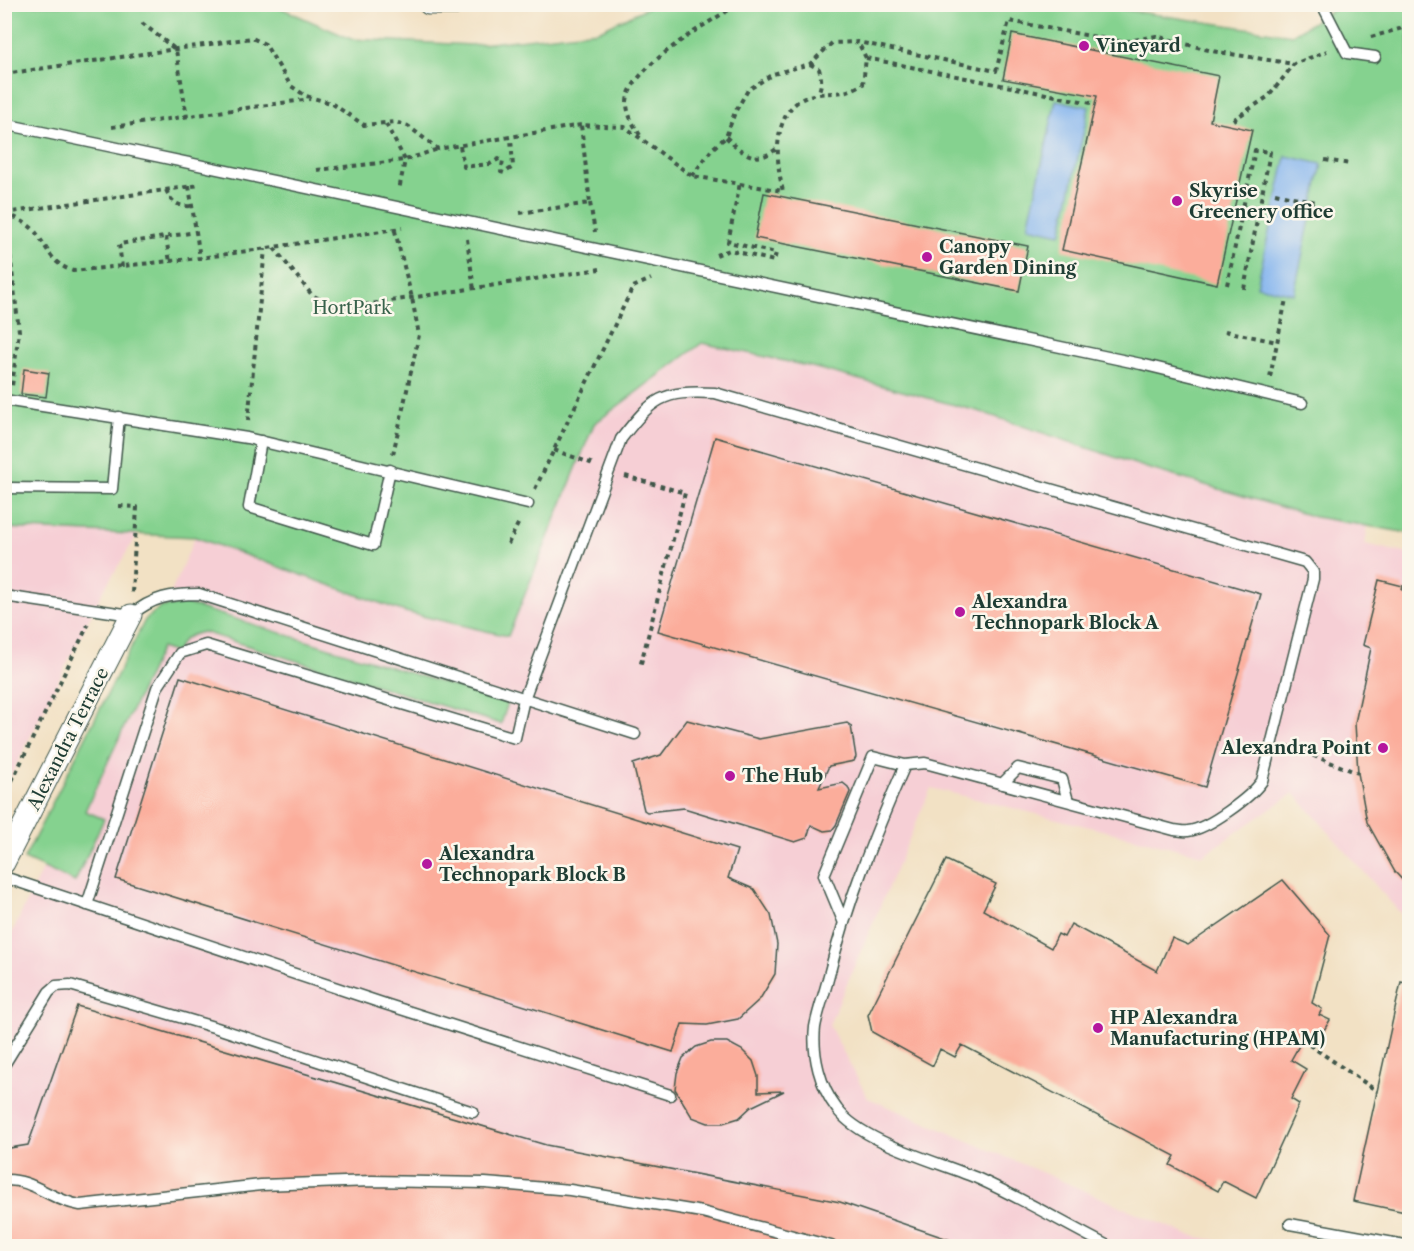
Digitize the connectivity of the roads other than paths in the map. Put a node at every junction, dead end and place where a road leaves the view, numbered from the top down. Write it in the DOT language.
graph roads {
  1 [pos="429,4"];
  2 [pos="455,4"];
  3 [pos="1322,4"];
  4 [pos="1375,57"];
  5 [pos="4,124"];
  6 [pos="7,401"];
  7 [pos="1302,403"];
  8 [pos="119,417"];
  9 [pos="261,441"];
  10 [pos="390,470"];
  11 [pos="4,488"];
  12 [pos="528,504"];
  13 [pos="4,596"];
  14 [pos="131,615"];
  15 [pos="524,699"];
  16 [pos="635,734"];
  17 [pos="904,765"];
  18 [pos="1002,784"];
  19 [pos="1068,801"];
  20 [pos="4,863"];
  21 [pos="4,877"];
  22 [pos="87,905"];
  23 [pos="844,923"];
  24 [pos="4,1065"];
  25 [pos="670,1095"];
  26 [pos="473,1112"];
  27 [pos="4,1180"];
  28 [pos="1290,1224"];
  29 [pos="831,1246"];
  30 [pos="1108,1246"];
  31 [pos="1410,1246"];
  1 -- 2 [label="street"];
  3 -- 4 [label="lane"];
  5 -- 7 [label="lane"];
  6 -- 8 [label="lane"];
  8 -- 9 [label="lane"];
  8 -- 11 [label="lane"];
  9 -- 10 [label="lane"];
  9 -- 10 [label="lane"];
  10 -- 12 [label="lane"];
  13 -- 14 [label="lane"];
  14 -- 15 [label="lane"];
  14 -- 20 [label="street, Alexandra Terrace"];
  15 -- 16 [label="lane"];
  15 -- 19 [label="lane"];
  15 -- 22 [label="lane"];
  17 -- 18 [label="lane"];
  17 -- 23 [label="lane"];
  17 -- 23 [label="lane"];
  18 -- 19 [label="lane"];
  18 -- 19 [label="lane"];
  21 -- 22 [label="lane"];
  22 -- 25 [label="lane"];
  23 -- 30 [label="lane"];
  24 -- 26 [label="lane"];
  27 -- 29 [label="lane"];
  28 -- 31 [label="lane"];
}
